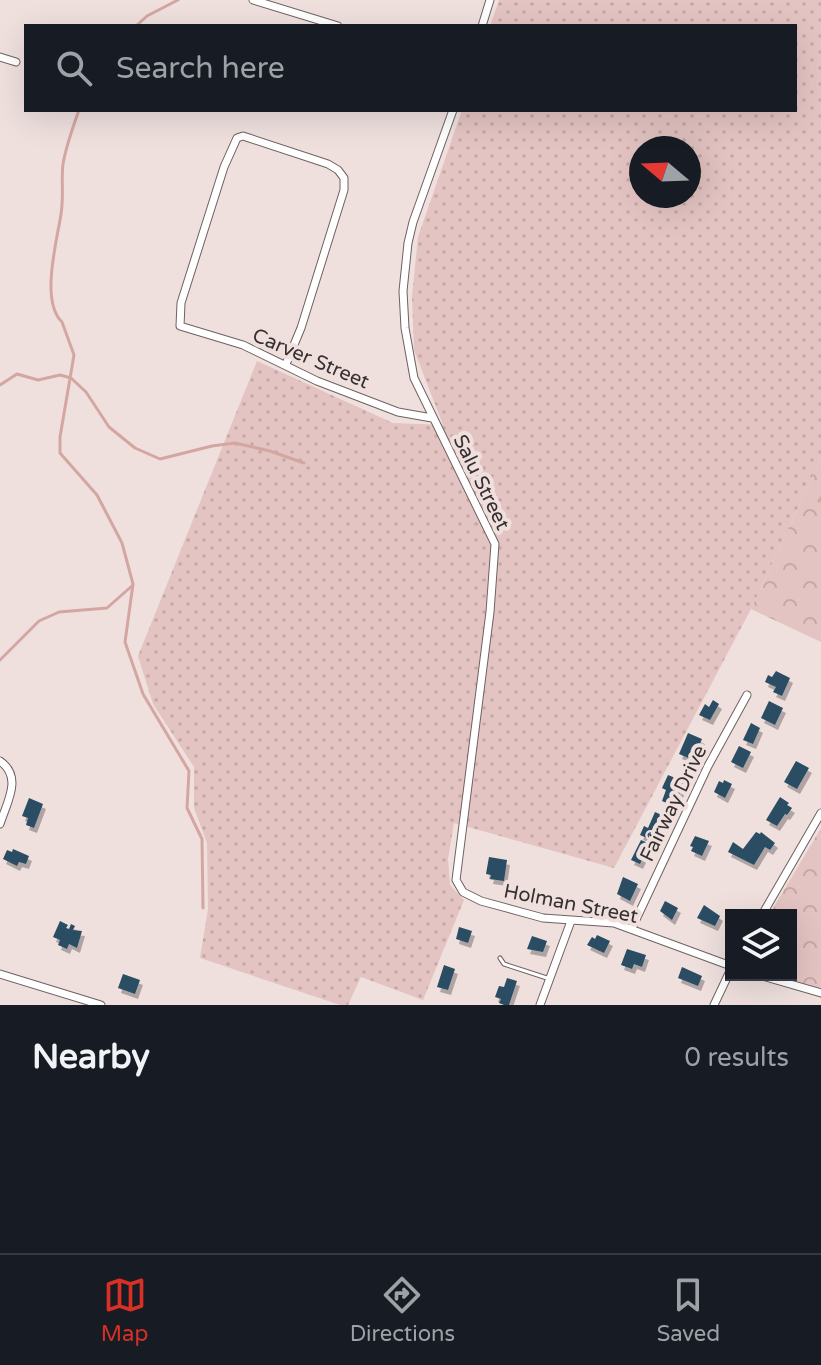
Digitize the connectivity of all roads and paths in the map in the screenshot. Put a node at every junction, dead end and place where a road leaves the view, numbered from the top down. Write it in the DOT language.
graph roads {
  1 [pos="253,0"];
  2 [pos="490,0"];
  3 [pos="331,24"];
  4 [pos="483,24"];
  5 [pos="0,57"];
  6 [pos="16,62"];
  7 [pos="452,112"];
  8 [pos="286,364"];
  9 [pos="432,418"];
  10 [pos="747,695"];
  11 [pos="0,761"];
  12 [pos="821,813"];
  13 [pos="0,824"];
  14 [pos="456,880"];
  15 [pos="765,909"];
  16 [pos="571,921"];
  17 [pos="632,928"];
  18 [pos="500,958"];
  19 [pos="725,965"];
  20 [pos="0,974"];
  21 [pos="550,979"];
  22 [pos="725,980"];
  23 [pos="780,981"];
  24 [pos="821,993"];
  25 [pos="101,1005"];
  26 [pos="540,1005"];
  27 [pos="714,1005"];
  1 -- 3 [label="street"];
  2 -- 4 [label="street"];
  5 -- 6 [label="street"];
  7 -- 9 [label="street, Salu Street"];
  8 -- 8 [label="street, Carver Street"];
  8 -- 9 [label="street, Carver Street"];
  9 -- 14 [label="street, Salu Street"];
  10 -- 17 [label="street, Fairway Drive"];
  11 -- 13 [label="street"];
  12 -- 15 [label="street"];
  14 -- 16 [label="street, Holman Street"];
  16 -- 17 [label="street, Holman Street"];
  16 -- 21 [label="street"];
  17 -- 19 [label="street, Holman Street"];
  18 -- 21 [label="lane"];
  20 -- 25 [label="street"];
  21 -- 26 [label="street"];
  22 -- 27 [label="street"];
  23 -- 24 [label="street"];
}
